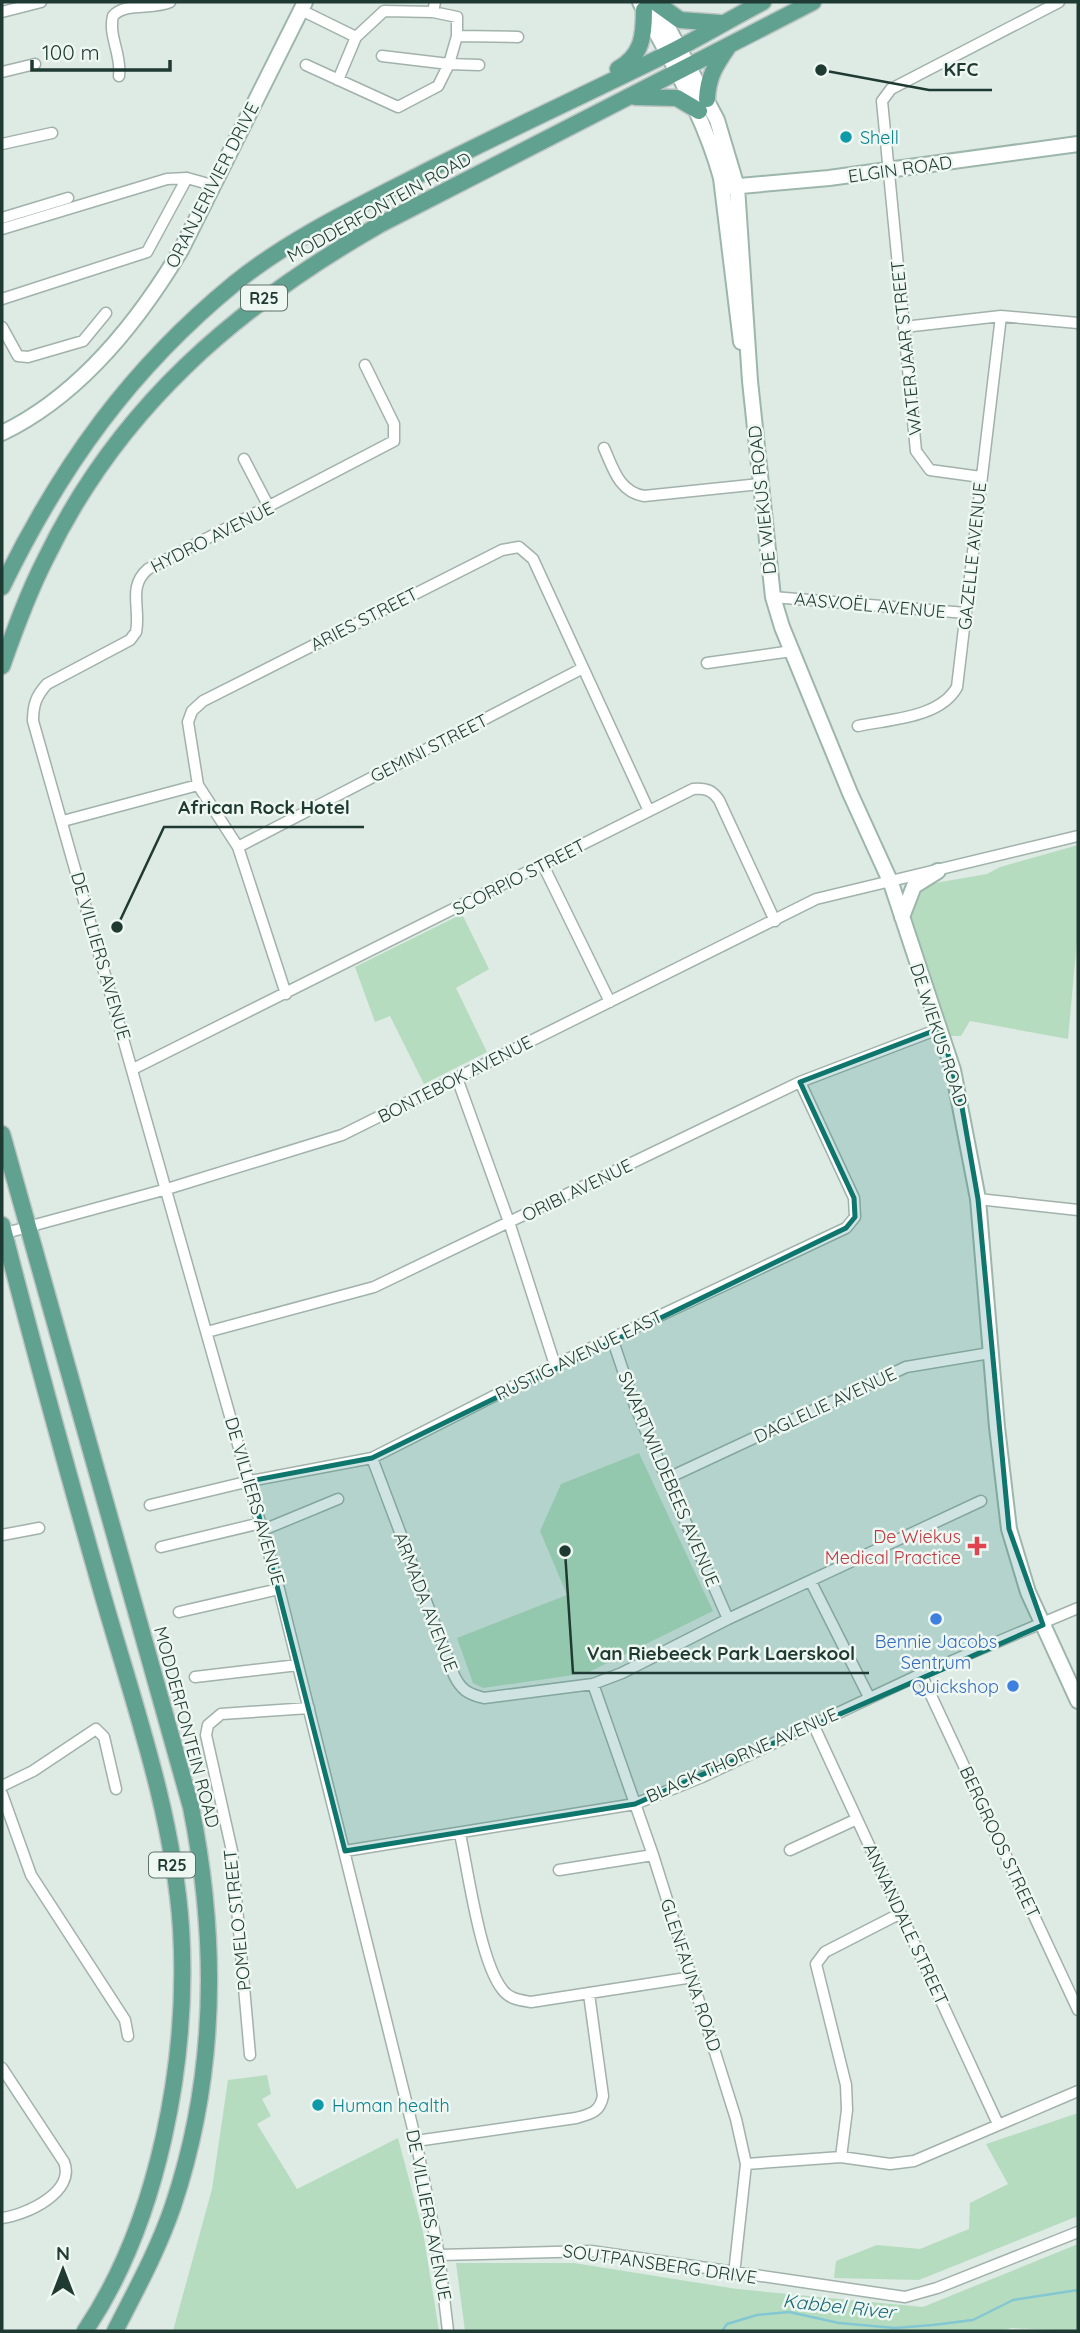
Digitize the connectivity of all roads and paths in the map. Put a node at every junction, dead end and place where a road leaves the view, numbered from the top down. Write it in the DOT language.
graph roads {
  1 [pos="18,2"];
  2 [pos="41,2"];
  3 [pos="170,2"];
  4 [pos="763,2"];
  5 [pos="813,2"];
  6 [pos="1059,2"];
  7 [pos="649,4"];
  8 [pos="2,5"];
  9 [pos="303,6"];
  10 [pos="434,7"];
  11 [pos="2,12"];
  12 [pos="723,23"];
  13 [pos="457,36"];
  14 [pos="356,37"];
  15 [pos="518,37"];
  16 [pos="731,43"];
  17 [pos="672,51"];
  18 [pos="382,56"];
  19 [pos="35,64"];
  20 [pos="449,64"];
  21 [pos="306,65"];
  22 [pos="479,65"];
  23 [pos="682,68"];
  24 [pos="2,72"];
  25 [pos="119,76"];
  26 [pos="338,80"];
  27 [pos="620,100"];
  28 [pos="703,105"];
  29 [pos="506,132"];
  30 [pos="52,133"];
  31 [pos="2,144"];
  32 [pos="1078,144"];
  33 [pos="1078,151"];
  34 [pos="888,174"];
  35 [pos="187,178"];
  36 [pos="212,185"];
  37 [pos="730,193"];
  38 [pos="68,198"];
  39 [pos="2,218"];
  40 [pos="2,229"];
  41 [pos="2,299"];
  42 [pos="106,313"];
  43 [pos="1001,316"];
  44 [pos="1078,323"];
  45 [pos="2,327"];
  46 [pos="904,327"];
  47 [pos="365,365"];
  48 [pos="2,433"];
  49 [pos="604,447"];
  50 [pos="244,459"];
  51 [pos="981,477"];
  52 [pos="760,484"];
  53 [pos="268,507"];
  54 [pos="2,587"];
  55 [pos="773,597"];
  56 [pos="966,612"];
  57 [pos="792,651"];
  58 [pos="707,663"];
  59 [pos="2,666"];
  60 [pos="583,668"];
  61 [pos="47,684"];
  62 [pos="858,726"];
  63 [pos="198,785"];
  64 [pos="648,809"];
  65 [pos="63,821"];
  66 [pos="1078,836"];
  67 [pos="238,847"];
  68 [pos="544,865"];
  69 [pos="938,871"];
  70 [pos="891,883"];
  71 [pos="902,919"];
  72 [pos="775,921"];
  73 [pos="286,994"];
  74 [pos="610,1002"];
  75 [pos="941,1028"];
  76 [pos="133,1069"];
  77 [pos="457,1078"];
  78 [pos="800,1082"];
  79 [pos="2,1135"];
  80 [pos="167,1189"];
  81 [pos="978,1199"];
  82 [pos="1078,1210"];
  83 [pos="509,1223"];
  84 [pos="25,1227"];
  85 [pos="2,1231"];
  86 [pos="207,1332"];
  87 [pos="612,1338"];
  88 [pos="990,1353"];
  89 [pos="555,1365"];
  90 [pos="372,1458"];
  91 [pos="666,1479"];
  92 [pos="250,1481"];
  93 [pos="338,1499"];
  94 [pos="981,1501"];
  95 [pos="150,1504"];
  96 [pos="262,1527"];
  97 [pos="39,1528"];
  98 [pos="2,1535"];
  99 [pos="161,1547"];
  100 [pos="811,1582"];
  101 [pos="279,1589"];
  102 [pos="1078,1608"];
  103 [pos="179,1612"];
  104 [pos="728,1619"];
  105 [pos="1042,1625"];
  106 [pos="298,1665"];
  107 [pos="920,1674"];
  108 [pos="195,1677"];
  109 [pos="593,1684"];
  110 [pos="869,1698"];
  111 [pos="1078,1701"];
  112 [pos="309,1708"];
  113 [pos="813,1724"];
  114 [pos="2,1786"];
  115 [pos="117,1789"];
  116 [pos="2,1794"];
  117 [pos="635,1804"];
  118 [pos="858,1819"];
  119 [pos="460,1834"];
  120 [pos="790,1850"];
  121 [pos="345,1851"];
  122 [pos="653,1855"];
  123 [pos="559,1870"];
  124 [pos="900,1913"];
  125 [pos="693,1977"];
  126 [pos="589,1994"];
  127 [pos="1078,2010"];
  128 [pos="128,2036"];
  129 [pos="250,2055"];
  130 [pos="2,2068"];
  131 [pos="1078,2091"];
  132 [pos="998,2124"];
  133 [pos="416,2141"];
  134 [pos="841,2157"];
  135 [pos="746,2164"];
  136 [pos="2,2218"];
  137 [pos="1078,2232"];
  138 [pos="439,2255"];
  139 [pos="734,2274"];
  140 [pos="85,2331"];
  141 [pos="115,2331"];
  142 [pos="448,2331"];
  1 -- 8 [label="street"];
  2 -- 11 [label="street"];
  3 -- 25 [label="street"];
  4 -- 12 [label="main road, MODDERFONTEIN ROAD / R25"];
  5 -- 16 [label="main road, MODDERFONTEIN ROAD / R25"];
  6 -- 34 [label="street, WATERJAAR STREET"];
  7 -- 12 [label="main road"];
  7 -- 17 [label="street, DE WIEKUS ROAD"];
  7 -- 29 [label="main road"];
  9 -- 14 [label="street"];
  9 -- 36 [label="street, ORANJERIVIER DRIVE"];
  10 -- 13 [label="street"];
  10 -- 14 [label="street"];
  12 -- 17 [label="main road, MODDERFONTEIN ROAD / R25"];
  13 -- 15 [label="street"];
  13 -- 20 [label="street"];
  14 -- 26 [label="street"];
  16 -- 23 [label="main road, MODDERFONTEIN ROAD / R25"];
  16 -- 28 [label="main road"];
  17 -- 23 [label="street, DE WIEKUS ROAD"];
  17 -- 29 [label="main road, MODDERFONTEIN ROAD / R25"];
  18 -- 20 [label="street"];
  19 -- 24 [label="street"];
  20 -- 22 [label="street"];
  20 -- 26 [label="street"];
  21 -- 26 [label="street"];
  23 -- 27 [label="main road, MODDERFONTEIN ROAD / R25"];
  23 -- 28 [label="street, DE WIEKUS ROAD"];
  27 -- 28 [label="main road"];
  27 -- 59 [label="main road, MODDERFONTEIN ROAD / R25"];
  28 -- 37 [label="street, DE WIEKUS ROAD"];
  29 -- 54 [label="main road, MODDERFONTEIN ROAD / R25"];
  30 -- 31 [label="street"];
  32 -- 34 [label="street, ELGIN ROAD"];
  33 -- 34 [label="street, ELGIN ROAD"];
  34 -- 37 [label="street, ELGIN ROAD"];
  34 -- 46 [label="street, WATERJAAR STREET"];
  35 -- 36 [label="street"];
  35 -- 40 [label="street"];
  35 -- 41 [label="street"];
  36 -- 48 [label="street, ORANJERIVIER DRIVE"];
  37 -- 52 [label="street, DE WIEKUS ROAD"];
  38 -- 39 [label="street"];
  42 -- 45 [label="street"];
  43 -- 44 [label="street"];
  43 -- 46 [label="street"];
  43 -- 51 [label="street, GAZELLE AVENUE"];
  46 -- 51 [label="street, WATERJAAR STREET"];
  47 -- 53 [label="street, HYDRO AVENUE"];
  49 -- 52 [label="street"];
  50 -- 53 [label="street"];
  51 -- 56 [label="street, GAZELLE AVENUE"];
  52 -- 55 [label="street, DE WIEKUS ROAD"];
  53 -- 61 [label="street, HYDRO AVENUE"];
  55 -- 56 [label="street, AASVOËL AVENUE"];
  55 -- 57 [label="street, DE WIEKUS ROAD"];
  56 -- 62 [label="street, GAZELLE AVENUE"];
  57 -- 58 [label="street"];
  57 -- 70 [label="street, DE WIEKUS ROAD"];
  60 -- 63 [label="street, ARIES STREET"];
  60 -- 64 [label="street"];
  60 -- 67 [label="street, GEMINI STREET"];
  61 -- 65 [label="street, DE VILLIERS AVENUE"];
  63 -- 65 [label="street"];
  63 -- 67 [label="street"];
  64 -- 68 [label="street, SCORPIO STREET"];
  64 -- 72 [label="street, SCORPIO STREET"];
  65 -- 76 [label="street, DE VILLIERS AVENUE"];
  66 -- 69 [label="street, BONTEBOK AVENUE"];
  67 -- 73 [label="street"];
  68 -- 73 [label="street, SCORPIO STREET"];
  68 -- 74 [label="street"];
  69 -- 70 [label="street, BONTEBOK AVENUE"];
  69 -- 71 [label="street"];
  70 -- 71 [label="street, DE WIEKUS ROAD"];
  70 -- 72 [label="street, BONTEBOK AVENUE"];
  71 -- 75 [label="street, DE WIEKUS ROAD"];
  72 -- 74 [label="street, BONTEBOK AVENUE"];
  73 -- 76 [label="street, SCORPIO STREET"];
  74 -- 77 [label="street, BONTEBOK AVENUE"];
  75 -- 78 [label="street, ORIBI AVENUE"];
  75 -- 81 [label="street, DE WIEKUS ROAD"];
  76 -- 80 [label="street, DE VILLIERS AVENUE"];
  77 -- 80 [label="street, BONTEBOK AVENUE"];
  77 -- 83 [label="street"];
  78 -- 83 [label="street, ORIBI AVENUE"];
  78 -- 87 [label="street, RUSTIG AVENUE EAST"];
  79 -- 84 [label="main road, MODDERFONTEIN ROAD / R25"];
  80 -- 84 [label="street, BONTEBOK AVENUE"];
  80 -- 86 [label="street, DE VILLIERS AVENUE"];
  81 -- 82 [label="street"];
  81 -- 88 [label="street, DE WIEKUS ROAD"];
  83 -- 86 [label="street, ORIBI AVENUE"];
  83 -- 89 [label="street"];
  84 -- 85 [label="street, BONTEBOK AVENUE"];
  84 -- 141 [label="main road, MODDERFONTEIN ROAD / R25"];
  85 -- 140 [label="main road, R25"];
  86 -- 92 [label="street, DE VILLIERS AVENUE"];
  87 -- 89 [label="street, RUSTIG AVENUE EAST"];
  87 -- 91 [label="street, SWARTWILDEBEES AVENUE"];
  88 -- 91 [label="street, DAGLELIE AVENUE"];
  88 -- 105 [label="street, DE WIEKUS ROAD"];
  89 -- 90 [label="street, RUSTIG AVENUE EAST"];
  90 -- 92 [label="street, RUSTIG AVENUE EAST"];
  90 -- 109 [label="street, ARMADA AVENUE"];
  91 -- 104 [label="street, SWARTWILDEBEES AVENUE"];
  92 -- 95 [label="street, RUSTIG AVENUE EAST"];
  92 -- 96 [label="street, DE VILLIERS AVENUE"];
  93 -- 96 [label="street"];
  94 -- 100 [label="street, ARMADA AVENUE"];
  96 -- 99 [label="street"];
  96 -- 101 [label="street, DE VILLIERS AVENUE"];
  97 -- 98 [label="street"];
  100 -- 104 [label="street, ARMADA AVENUE"];
  100 -- 110 [label="street"];
  101 -- 103 [label="street"];
  101 -- 106 [label="street, DE VILLIERS AVENUE"];
  102 -- 105 [label="street, BLACK THORNE AVENUE"];
  104 -- 109 [label="street, ARMADA AVENUE"];
  105 -- 107 [label="street, BLACK THORNE AVENUE"];
  105 -- 111 [label="street, DE WIEKUS ROAD"];
  106 -- 108 [label="street"];
  106 -- 112 [label="street, DE VILLIERS AVENUE"];
  107 -- 110 [label="street, BLACK THORNE AVENUE"];
  107 -- 127 [label="street, BERGROOS STREET"];
  109 -- 117 [label="street, GLENFAUNA ROAD"];
  110 -- 113 [label="street, BLACK THORNE AVENUE"];
  112 -- 121 [label="street, DE VILLIERS AVENUE"];
  112 -- 129 [label="street, POMELO STREET"];
  113 -- 117 [label="street, BLACK THORNE AVENUE"];
  113 -- 118 [label="street, ANNANDALE STREET"];
  114 -- 115 [label="street"];
  116 -- 128 [label="street"];
  117 -- 119 [label="street, BLACK THORNE AVENUE"];
  117 -- 122 [label="street, GLENFAUNA ROAD"];
  118 -- 120 [label="street"];
  118 -- 124 [label="street, ANNANDALE STREET"];
  119 -- 121 [label="street, BLACK THORNE AVENUE"];
  119 -- 126 [label="street"];
  121 -- 133 [label="street, DE VILLIERS AVENUE"];
  122 -- 123 [label="street"];
  122 -- 125 [label="street, GLENFAUNA ROAD"];
  124 -- 132 [label="street, ANNANDALE STREET"];
  124 -- 134 [label="street"];
  125 -- 126 [label="street"];
  125 -- 135 [label="street, GLENFAUNA ROAD"];
  126 -- 133 [label="street"];
  130 -- 136 [label="street"];
  131 -- 132 [label="street"];
  132 -- 134 [label="street"];
  133 -- 138 [label="street, DE VILLIERS AVENUE"];
  134 -- 135 [label="street"];
  135 -- 139 [label="street, GLENFAUNA ROAD"];
  137 -- 139 [label="street, SOUTPANSBERG DRIVE"];
  138 -- 139 [label="street, SOUTPANSBERG DRIVE"];
  138 -- 142 [label="street, DE VILLIERS AVENUE"];
}
